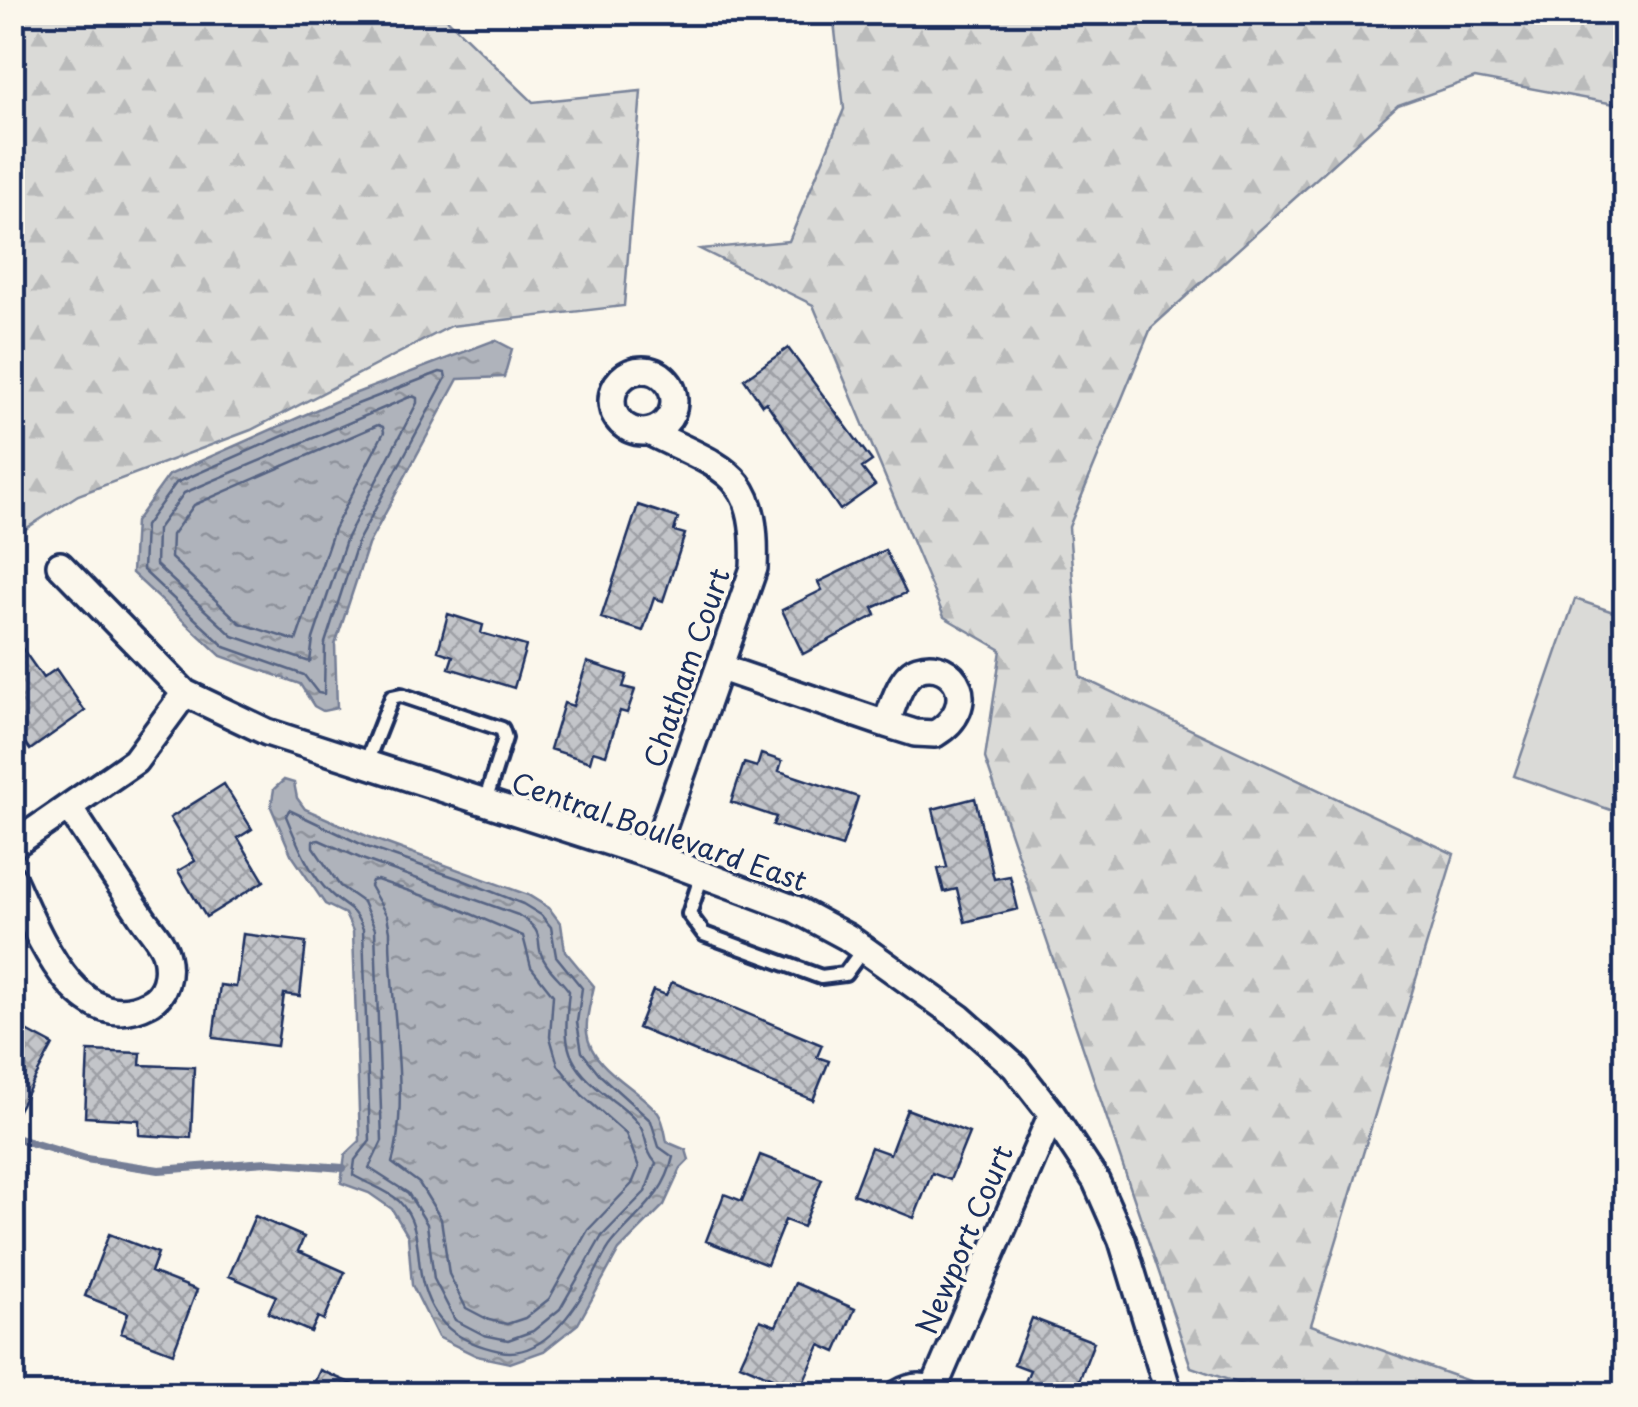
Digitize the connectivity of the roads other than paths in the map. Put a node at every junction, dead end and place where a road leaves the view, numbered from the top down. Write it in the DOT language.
graph roads {
  1 [pos="649,432"];
  2 [pos="60,565"];
  3 [pos="721,668"];
  4 [pos="185,693"];
  5 [pos="886,724"];
  6 [pos="366,764"];
  7 [pos="486,802"];
  8 [pos="69,807"];
  9 [pos="12,846"];
  10 [pos="653,856"];
  11 [pos="702,874"];
  12 [pos="12,878"];
  13 [pos="864,948"];
  14 [pos="1052,1114"];
  15 [pos="936,1392"];
  16 [pos="898,1394"];
  17 [pos="1169,1394"];
  1 -- 3 [label="street, Chatham Court"];
  2 -- 4 [label="street, Central Boulevard East"];
  3 -- 5 [label="street"];
  3 -- 10 [label="street, Chatham Court"];
  4 -- 6 [label="street, Central Boulevard East"];
  4 -- 8 [label="street"];
  6 -- 7 [label="street, Central Boulevard East"];
  6 -- 7 [label="lane"];
  7 -- 10 [label="street, Central Boulevard East"];
  8 -- 9 [label="street"];
  8 -- 12 [label="street"];
  10 -- 11 [label="street, Central Boulevard East"];
  11 -- 13 [label="street, Central Boulevard East"];
  11 -- 13 [label="lane"];
  13 -- 14 [label="street, Central Boulevard East"];
  14 -- 15 [label="street, Newport Court"];
  14 -- 17 [label="street, Central Boulevard East"];
  15 -- 16 [label="street, Newport Court"];
}
